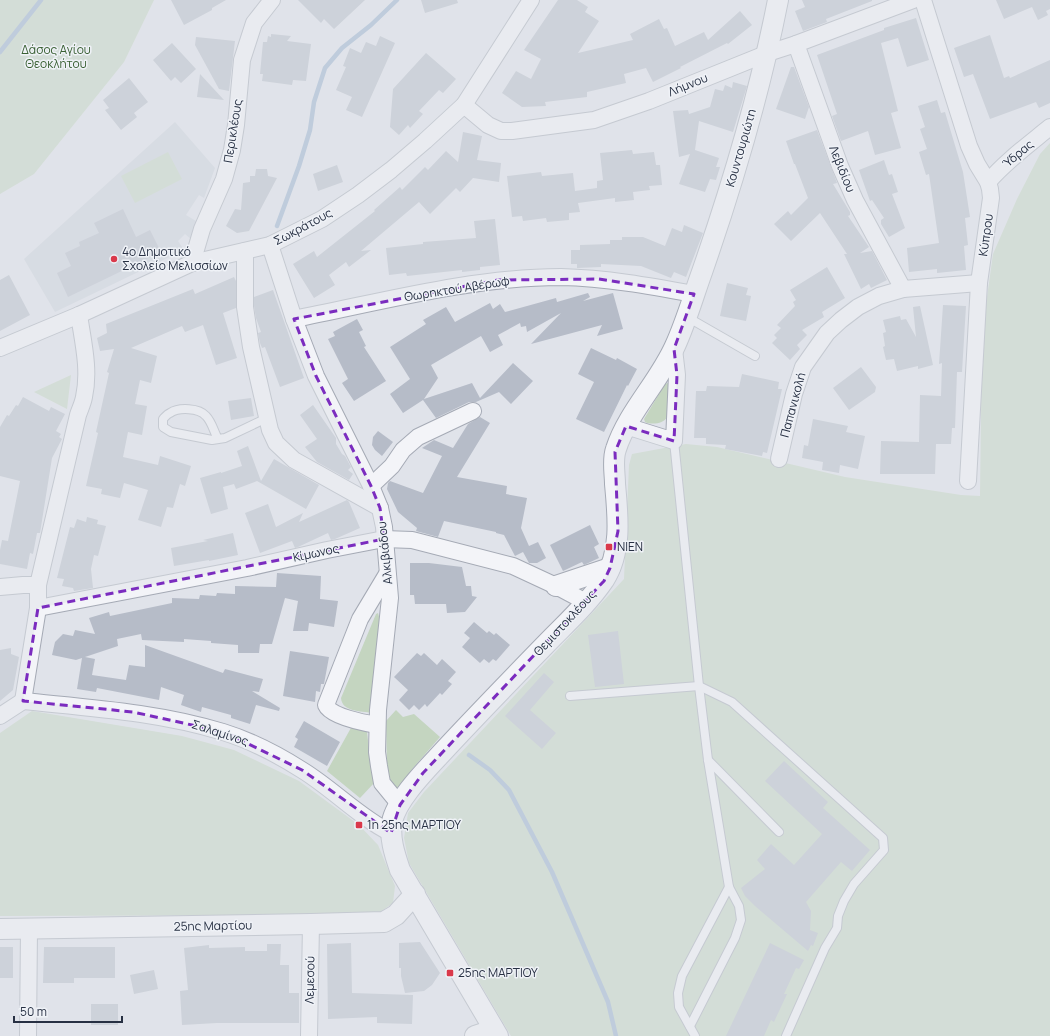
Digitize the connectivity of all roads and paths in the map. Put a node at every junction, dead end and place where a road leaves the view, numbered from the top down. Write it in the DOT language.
graph roads {
  1 [pos="272,0"];
  2 [pos="531,0"];
  3 [pos="778,0"];
  4 [pos="914,0"];
  5 [pos="923,0"];
  6 [pos="796,44"];
  7 [pos="768,52"];
  8 [pos="464,105"];
  9 [pos="1050,127"];
  10 [pos="988,182"];
  11 [pos="270,245"];
  12 [pos="245,251"];
  13 [pos="192,263"];
  14 [pos="979,283"];
  15 [pos="902,289"];
  16 [pos="694,294"];
  17 [pos="79,315"];
  18 [pos="687,317"];
  19 [pos="294,319"];
  20 [pos="0,348"];
  21 [pos="674,349"];
  22 [pos="755,356"];
  23 [pos="473,411"];
  24 [pos="267,418"];
  25 [pos="626,426"];
  26 [pos="218,439"];
  27 [pos="674,441"];
  28 [pos="779,459"];
  29 [pos="968,481"];
  30 [pos="372,486"];
  31 [pos="380,508"];
  32 [pos="384,539"];
  33 [pos="610,568"];
  34 [pos="388,574"];
  35 [pos="38,585"];
  36 [pos="556,586"];
  37 [pos="0,587"];
  38 [pos="586,602"];
  39 [pos="38,608"];
  40 [pos="699,686"];
  41 [pos="570,696"];
  42 [pos="23,701"];
  43 [pos="0,716"];
  44 [pos="377,726"];
  45 [pos="708,760"];
  46 [pos="400,805"];
  47 [pos="779,832"];
  48 [pos="391,833"];
  49 [pos="729,887"];
  50 [pos="415,894"];
  51 [pos="311,924"];
  52 [pos="0,929"];
  53 [pos="29,929"];
  54 [pos="690,1026"];
  55 [pos="489,1033"];
  56 [pos="28,1036"];
  57 [pos="309,1036"];
  58 [pos="694,1036"];
  59 [pos="786,1036"];
  1 -- 13 [label="street, Περικλέους"];
  2 -- 8 [label="street, Σωκράτους"];
  3 -- 7 [label="street, Κουντουριώτη"];
  4 -- 6 [label="street, Λήμνου"];
  5 -- 10 [label="street, Κύπρου"];
  6 -- 7 [label="street, Λήμνου"];
  6 -- 15 [label="street, Λεβιδίου"];
  7 -- 8 [label="street, Λήμνου"];
  7 -- 16 [label="street, Κουντουριώτη"];
  8 -- 11 [label="street, Σωκράτους"];
  9 -- 10 [label="street, Ύδρας"];
  10 -- 14 [label="street, Κύπρου"];
  11 -- 12 [label="street, Σωκράτους"];
  11 -- 19 [label="street, Αλκιβιάδου"];
  12 -- 13 [label="street, Σωκράτους"];
  12 -- 24 [label="street"];
  13 -- 17 [label="street, Σωκράτους"];
  14 -- 15 [label="street, Παπανικολή"];
  14 -- 29 [label="street, Κύπρου"];
  15 -- 28 [label="street, Παπανικολή"];
  16 -- 18 [label="street, Θεμιστοκλέους"];
  16 -- 19 [label="street, Θωρηκτού Αβέρωφ"];
  17 -- 20 [label="street, Σωκράτους"];
  17 -- 35 [label="street"];
  18 -- 21 [label="street, Θεμιστοκλέους"];
  18 -- 22 [label="lane"];
  19 -- 30 [label="street, Αλκιβιάδου"];
  21 -- 25 [label="street, Θεμιστοκλέους"];
  21 -- 27 [label="street"];
  23 -- 30 [label="street"];
  24 -- 26 [label="lane"];
  24 -- 31 [label="street"];
  25 -- 27 [label="street"];
  25 -- 33 [label="street, Θεμιστοκλέους"];
  26 -- 26 [label="lane"];
  27 -- 40 [label="lane"];
  30 -- 31 [label="street, Αλκιβιάδου"];
  31 -- 32 [label="street, Αλκιβιάδου"];
  32 -- 34 [label="street, Αλκιβιάδου"];
  32 -- 36 [label="street, Κίμωνος"];
  32 -- 39 [label="street, Κίμωνος"];
  33 -- 36 [label="street"];
  33 -- 38 [label="street, Θεμιστοκλέους"];
  34 -- 44 [label="street, Αλκιβιάδου"];
  34 -- 44 [label="street"];
  35 -- 37 [label="street"];
  35 -- 39 [label="street"];
  36 -- 38 [label="street, Κίμωνος"];
  38 -- 46 [label="street, Θεμιστοκλέους"];
  39 -- 42 [label="street"];
  40 -- 41 [label="lane"];
  40 -- 45 [label="lane"];
  40 -- 59 [label="lane"];
  42 -- 43 [label="street"];
  42 -- 48 [label="street, Σαλαμίνος"];
  44 -- 46 [label="street, Αλκιβιάδου"];
  45 -- 47 [label="lane"];
  45 -- 49 [label="lane"];
  46 -- 48 [label="street, Θεμιστοκλέους"];
  48 -- 50 [label="street, Θεμιστοκλέους"];
  49 -- 54 [label="lane"];
  49 -- 54 [label="lane"];
  50 -- 51 [label="street, 25ης Μαρτίου"];
  50 -- 55 [label="street, Θεμιστοκλέους"];
  51 -- 53 [label="street, 25ης Μαρτίου"];
  51 -- 57 [label="street, Λεμεσού"];
  52 -- 53 [label="street, 25ης Μαρτίου"];
  53 -- 56 [label="street"];
  54 -- 58 [label="lane"];
}
